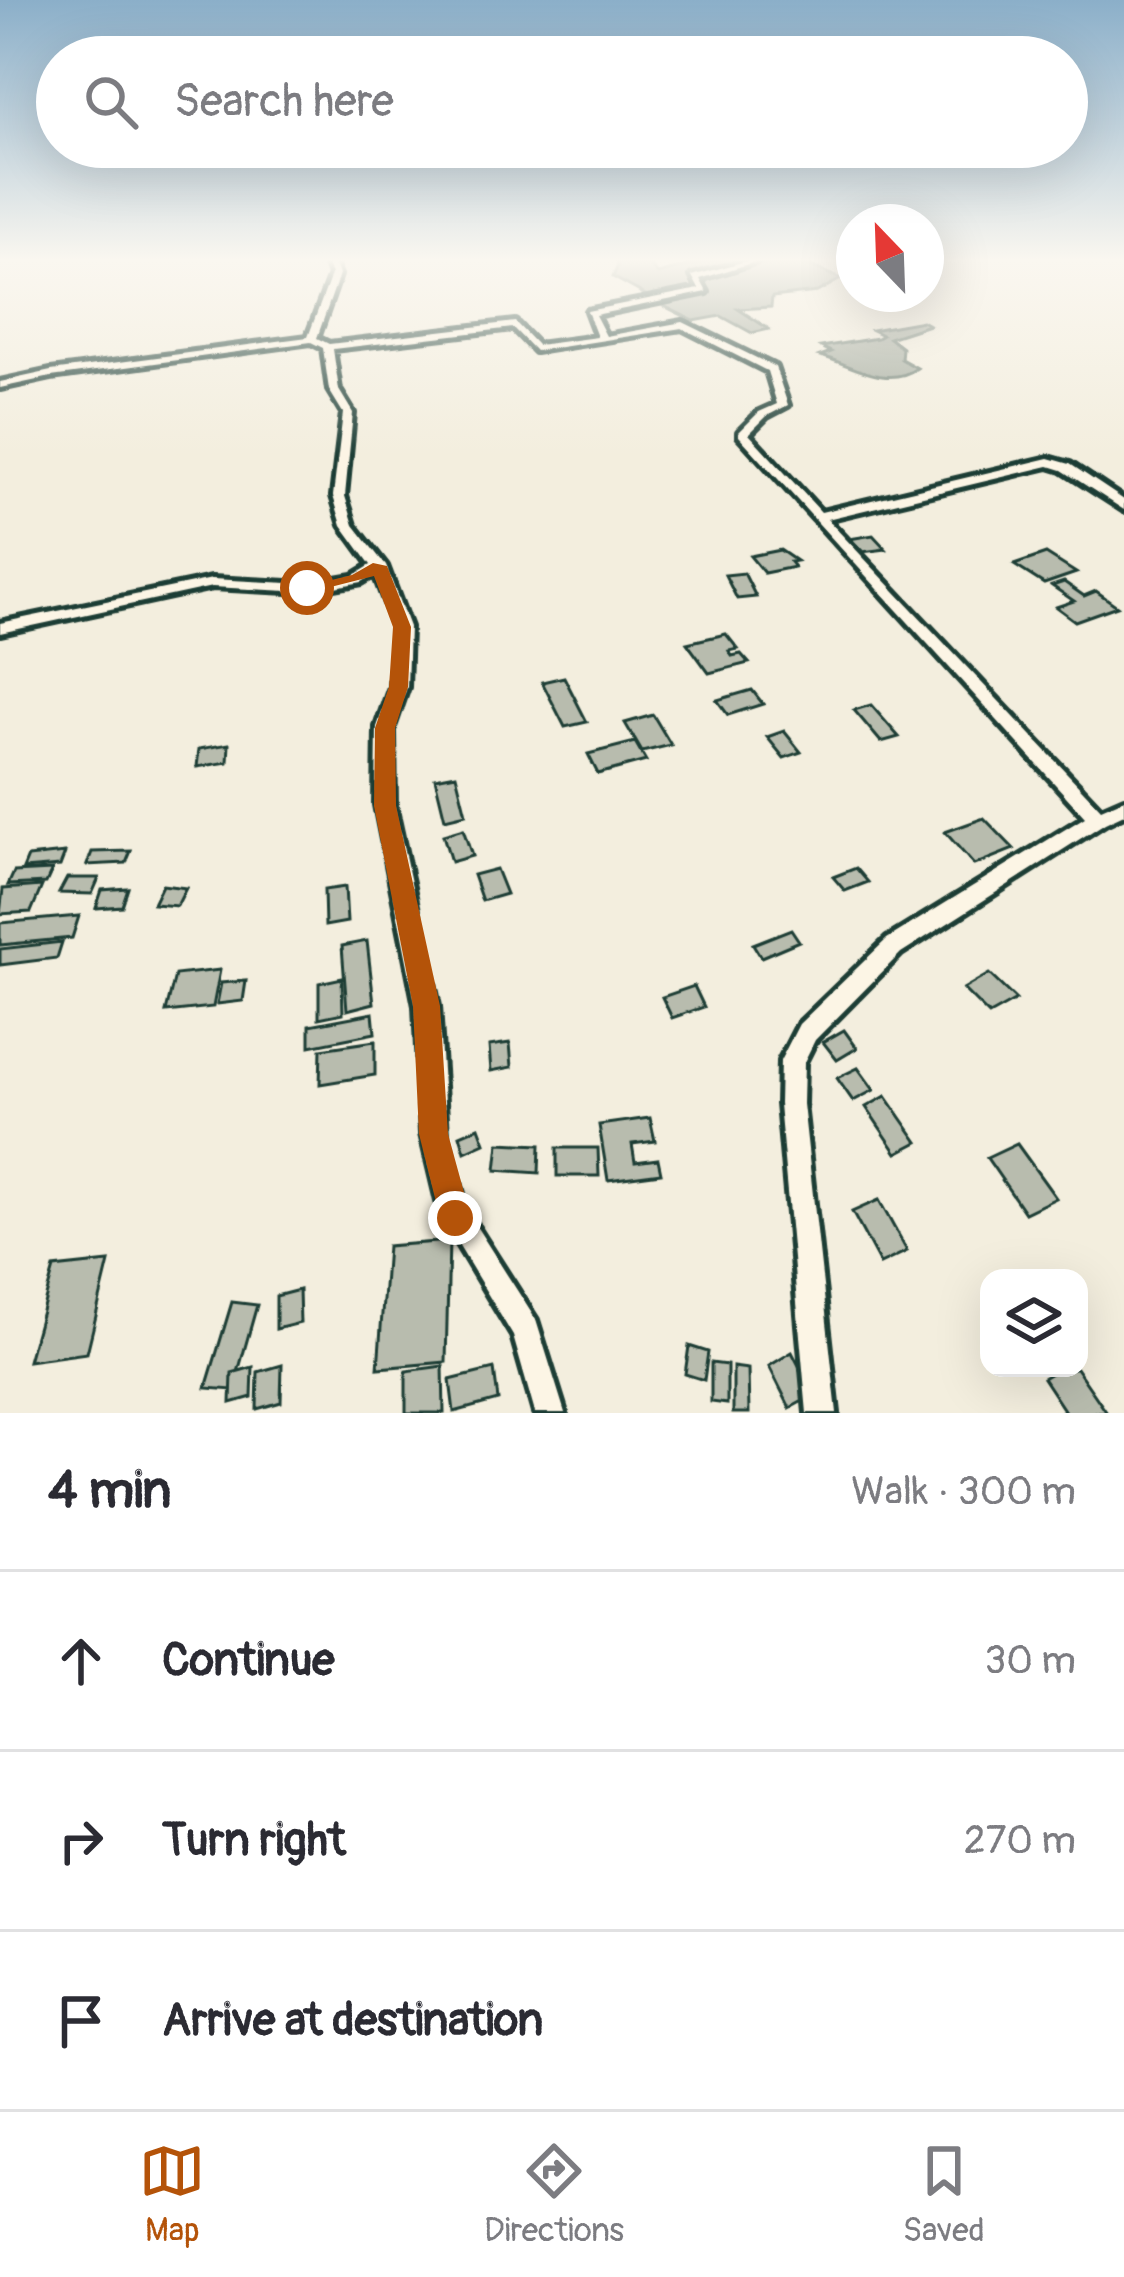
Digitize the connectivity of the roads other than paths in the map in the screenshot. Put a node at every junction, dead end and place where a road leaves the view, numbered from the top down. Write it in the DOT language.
graph roads {
  1 [pos="324,325"];
  2 [pos="596,325"];
  3 [pos="603,339"];
  4 [pos="320,343"];
  5 [pos="0,385"];
  6 [pos="1124,506"];
  7 [pos="818,518"];
  8 [pos="379,566"];
  9 [pos="0,628"];
  10 [pos="1124,806"];
  11 [pos="1098,818"];
  12 [pos="550,1413"];
  13 [pos="823,1413"];
  1 -- 4 [label="street"];
  2 -- 3 [label="street"];
  3 -- 4 [label="street"];
  3 -- 7 [label="street"];
  4 -- 5 [label="street"];
  4 -- 8 [label="street"];
  6 -- 7 [label="street"];
  7 -- 11 [label="street"];
  8 -- 9 [label="street"];
  8 -- 12 [label="street"];
  10 -- 11 [label="street"];
  11 -- 13 [label="street"];
}
